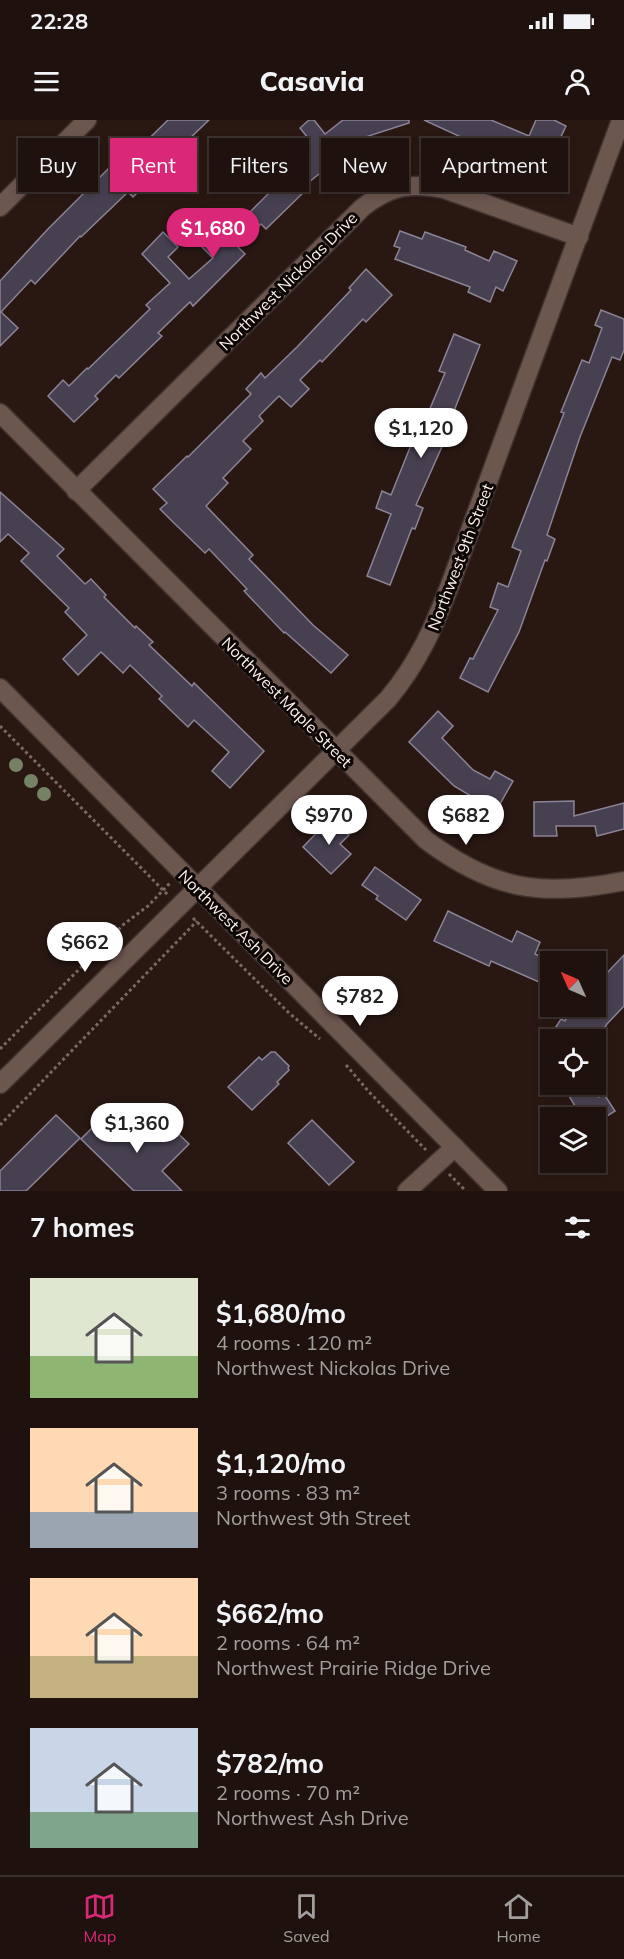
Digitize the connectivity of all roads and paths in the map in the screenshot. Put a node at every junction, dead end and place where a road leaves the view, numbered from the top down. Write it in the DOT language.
graph roads {
  1 [pos="87,120"];
  2 [pos="621,120"];
  3 [pos="0,207"];
  4 [pos="579,237"];
  5 [pos="0,413"];
  6 [pos="76,491"];
  7 [pos="0,688"];
  8 [pos="0,726"];
  9 [pos="335,750"];
  10 [pos="182,873"];
  11 [pos="624,881"];
  12 [pos="196,888"];
  13 [pos="163,890"];
  14 [pos="179,905"];
  15 [pos="197,922"];
  16 [pos="324,1043"];
  17 [pos="0,1049"];
  18 [pos="340,1058"];
  19 [pos="0,1084"];
  20 [pos="0,1125"];
  21 [pos="455,1147"];
  22 [pos="438,1162"];
  23 [pos="407,1191"];
  24 [pos="466,1191"];
  25 [pos="498,1191"];
  1 -- 3 [label="street"];
  2 -- 4 [label="street, Northwest 9th Street"];
  4 -- 6 [label="street, Northwest Nickolas Drive"];
  4 -- 9 [label="street, Northwest 9th Street"];
  5 -- 6 [label="street, Northwest Maple Street"];
  6 -- 9 [label="street, Northwest Maple Street"];
  7 -- 10 [label="street, Northwest Ash Drive"];
  8 -- 13 [label="path"];
  9 -- 11 [label="street, Northwest Maple Street"];
  9 -- 12 [label="street, Northwest 9th Street"];
  10 -- 12 [label="street, Northwest Ash Drive"];
  10 -- 13 [label="path"];
  12 -- 14 [label="street, Northwest 9th Street"];
  12 -- 21 [label="street, Northwest Ash Drive"];
  13 -- 14 [label="path"];
  13 -- 17 [label="path"];
  14 -- 15 [label="path"];
  14 -- 19 [label="street, Northwest 9th Street"];
  15 -- 16 [label="path"];
  15 -- 20 [label="path"];
  18 -- 22 [label="path"];
  21 -- 22 [label="street"];
  21 -- 25 [label="street, Northwest Ash Drive"];
  22 -- 23 [label="street"];
  22 -- 24 [label="path"];
}
